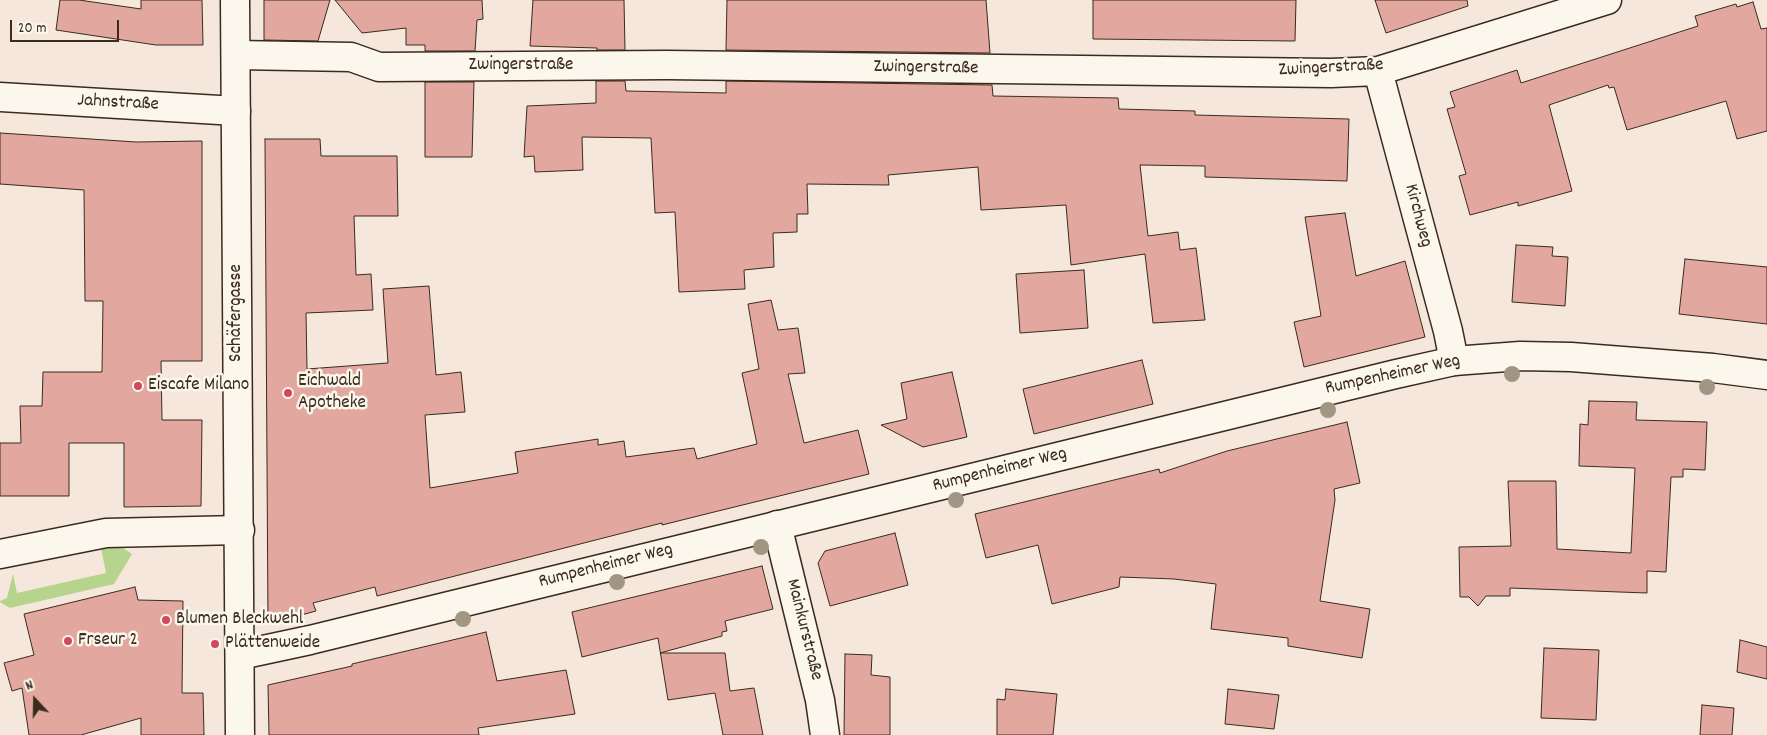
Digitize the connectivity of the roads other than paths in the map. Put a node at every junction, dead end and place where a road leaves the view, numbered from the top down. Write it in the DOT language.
graph roads {
  1 [pos="235,0"];
  2 [pos="1607,0"];
  3 [pos="236,55"];
  4 [pos="1378,71"];
  5 [pos="0,97"];
  6 [pos="236,111"];
  7 [pos="1454,361"];
  8 [pos="1767,375"];
  9 [pos="777,525"];
  10 [pos="240,530"];
  11 [pos="0,554"];
  12 [pos="240,655"];
  13 [pos="240,735"];
  14 [pos="825,735"];
  1 -- 3 [label="street, Schäfergasse"];
  2 -- 4 [label="street, Zwingerstraße"];
  3 -- 4 [label="street, Zwingerstraße"];
  3 -- 6 [label="street, Schäfergasse"];
  4 -- 7 [label="street, Kirchweg"];
  5 -- 6 [label="street, Jahnstraße"];
  6 -- 10 [label="street, Schäfergasse"];
  7 -- 8 [label="street, Rumpenheimer Weg"];
  7 -- 9 [label="street, Rumpenheimer Weg"];
  9 -- 12 [label="street, Rumpenheimer Weg"];
  9 -- 14 [label="street, Mainkurstraße"];
  10 -- 11 [label="street"];
  10 -- 12 [label="street, Schäfergasse"];
  12 -- 13 [label="street, Schäfergasse"];
}
